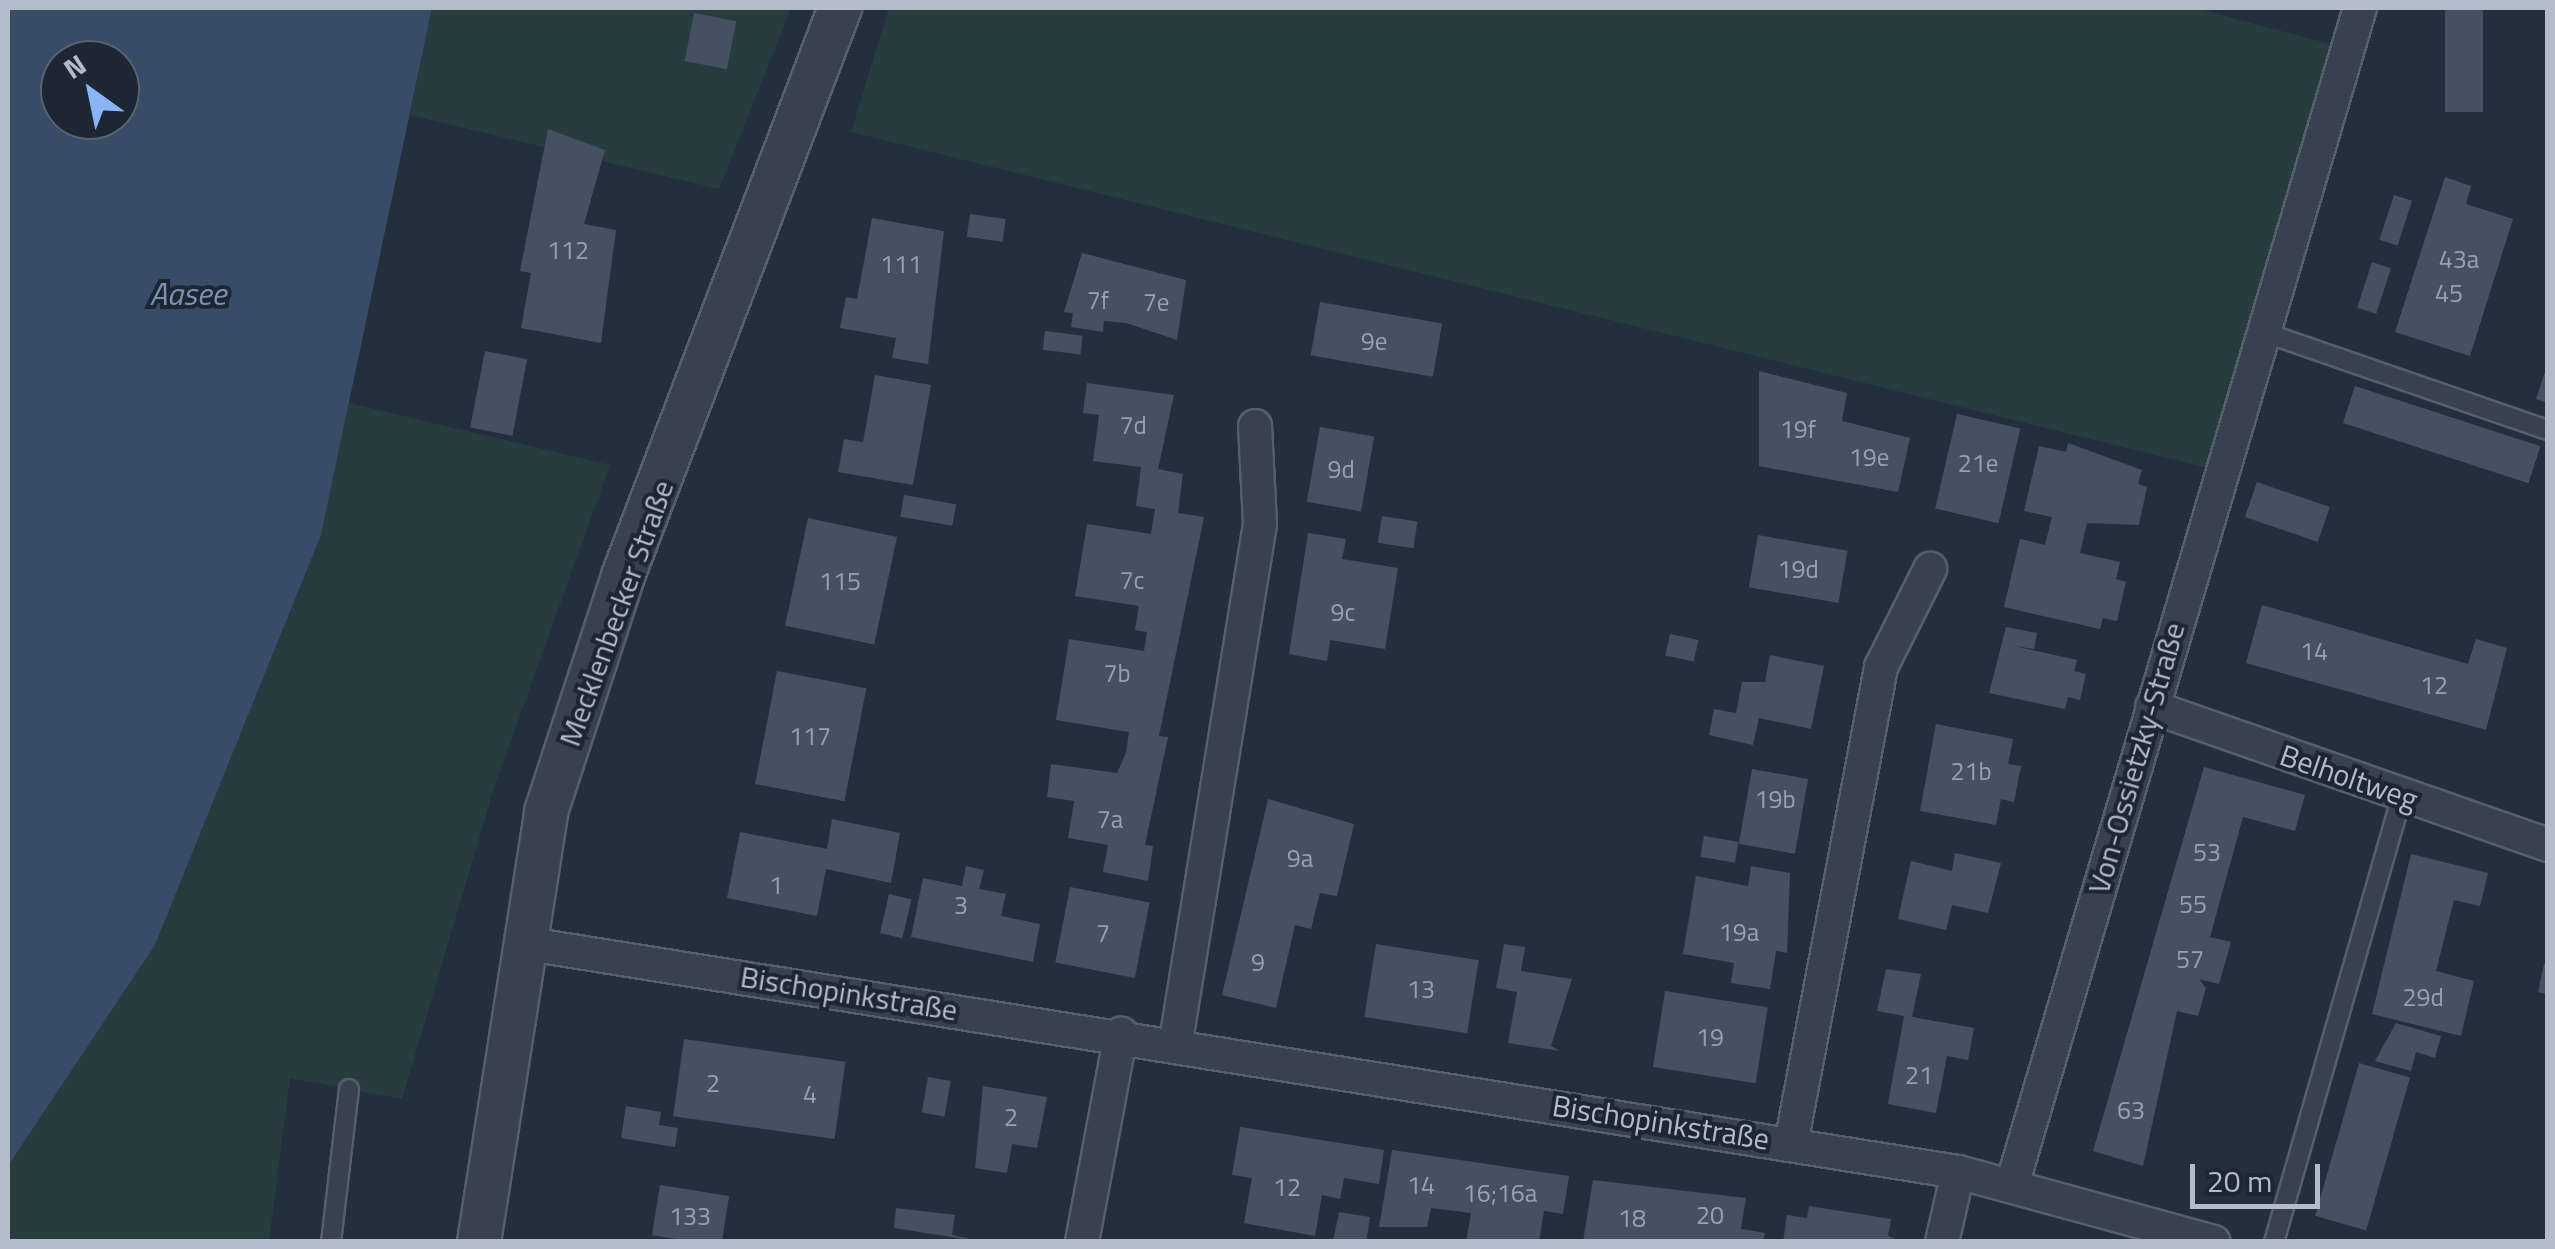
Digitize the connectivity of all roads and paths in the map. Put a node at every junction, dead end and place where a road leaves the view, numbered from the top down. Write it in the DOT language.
graph roads {
  1 [pos="840,8"];
  2 [pos="2360,8"];
  3 [pos="2263,332"];
  4 [pos="1255,426"];
  5 [pos="2548,430"];
  6 [pos="1930,569"];
  7 [pos="2152,706"];
  8 [pos="2402,796"];
  9 [pos="2548,846"];
  10 [pos="522,943"];
  11 [pos="1121,1034"];
  12 [pos="1176,1041"];
  13 [pos="348,1089"];
  14 [pos="1791,1144"];
  15 [pos="1958,1172"];
  16 [pos="2012,1185"];
  17 [pos="331,1242"];
  18 [pos="479,1242"];
  19 [pos="1082,1242"];
  20 [pos="1942,1242"];
  21 [pos="2214,1242"];
  22 [pos="2274,1242"];
  1 -- 10 [label="street, Mecklenbecker Straße"];
  2 -- 3 [label="street, Von-Ossietzky-Straße"];
  3 -- 5 [label="lane"];
  3 -- 7 [label="street, Von-Ossietzky-Straße"];
  4 -- 12 [label="street"];
  6 -- 14 [label="street, Bischopinkstraße"];
  7 -- 8 [label="street, Belholtweg"];
  7 -- 16 [label="street, Von-Ossietzky-Straße"];
  8 -- 9 [label="street, Belholtweg"];
  8 -- 22 [label="lane"];
  10 -- 11 [label="street, Bischopinkstraße"];
  10 -- 18 [label="street, Mecklenbecker Straße"];
  11 -- 12 [label="street, Bischopinkstraße"];
  11 -- 19 [label="street"];
  12 -- 14 [label="street, Bischopinkstraße"];
  13 -- 17 [label="lane"];
  14 -- 15 [label="street, Bischopinkstraße"];
  15 -- 16 [label="street, Bischopinkstraße"];
  15 -- 20 [label="street"];
  16 -- 21 [label="street, Bischopinkstraße"];
}
